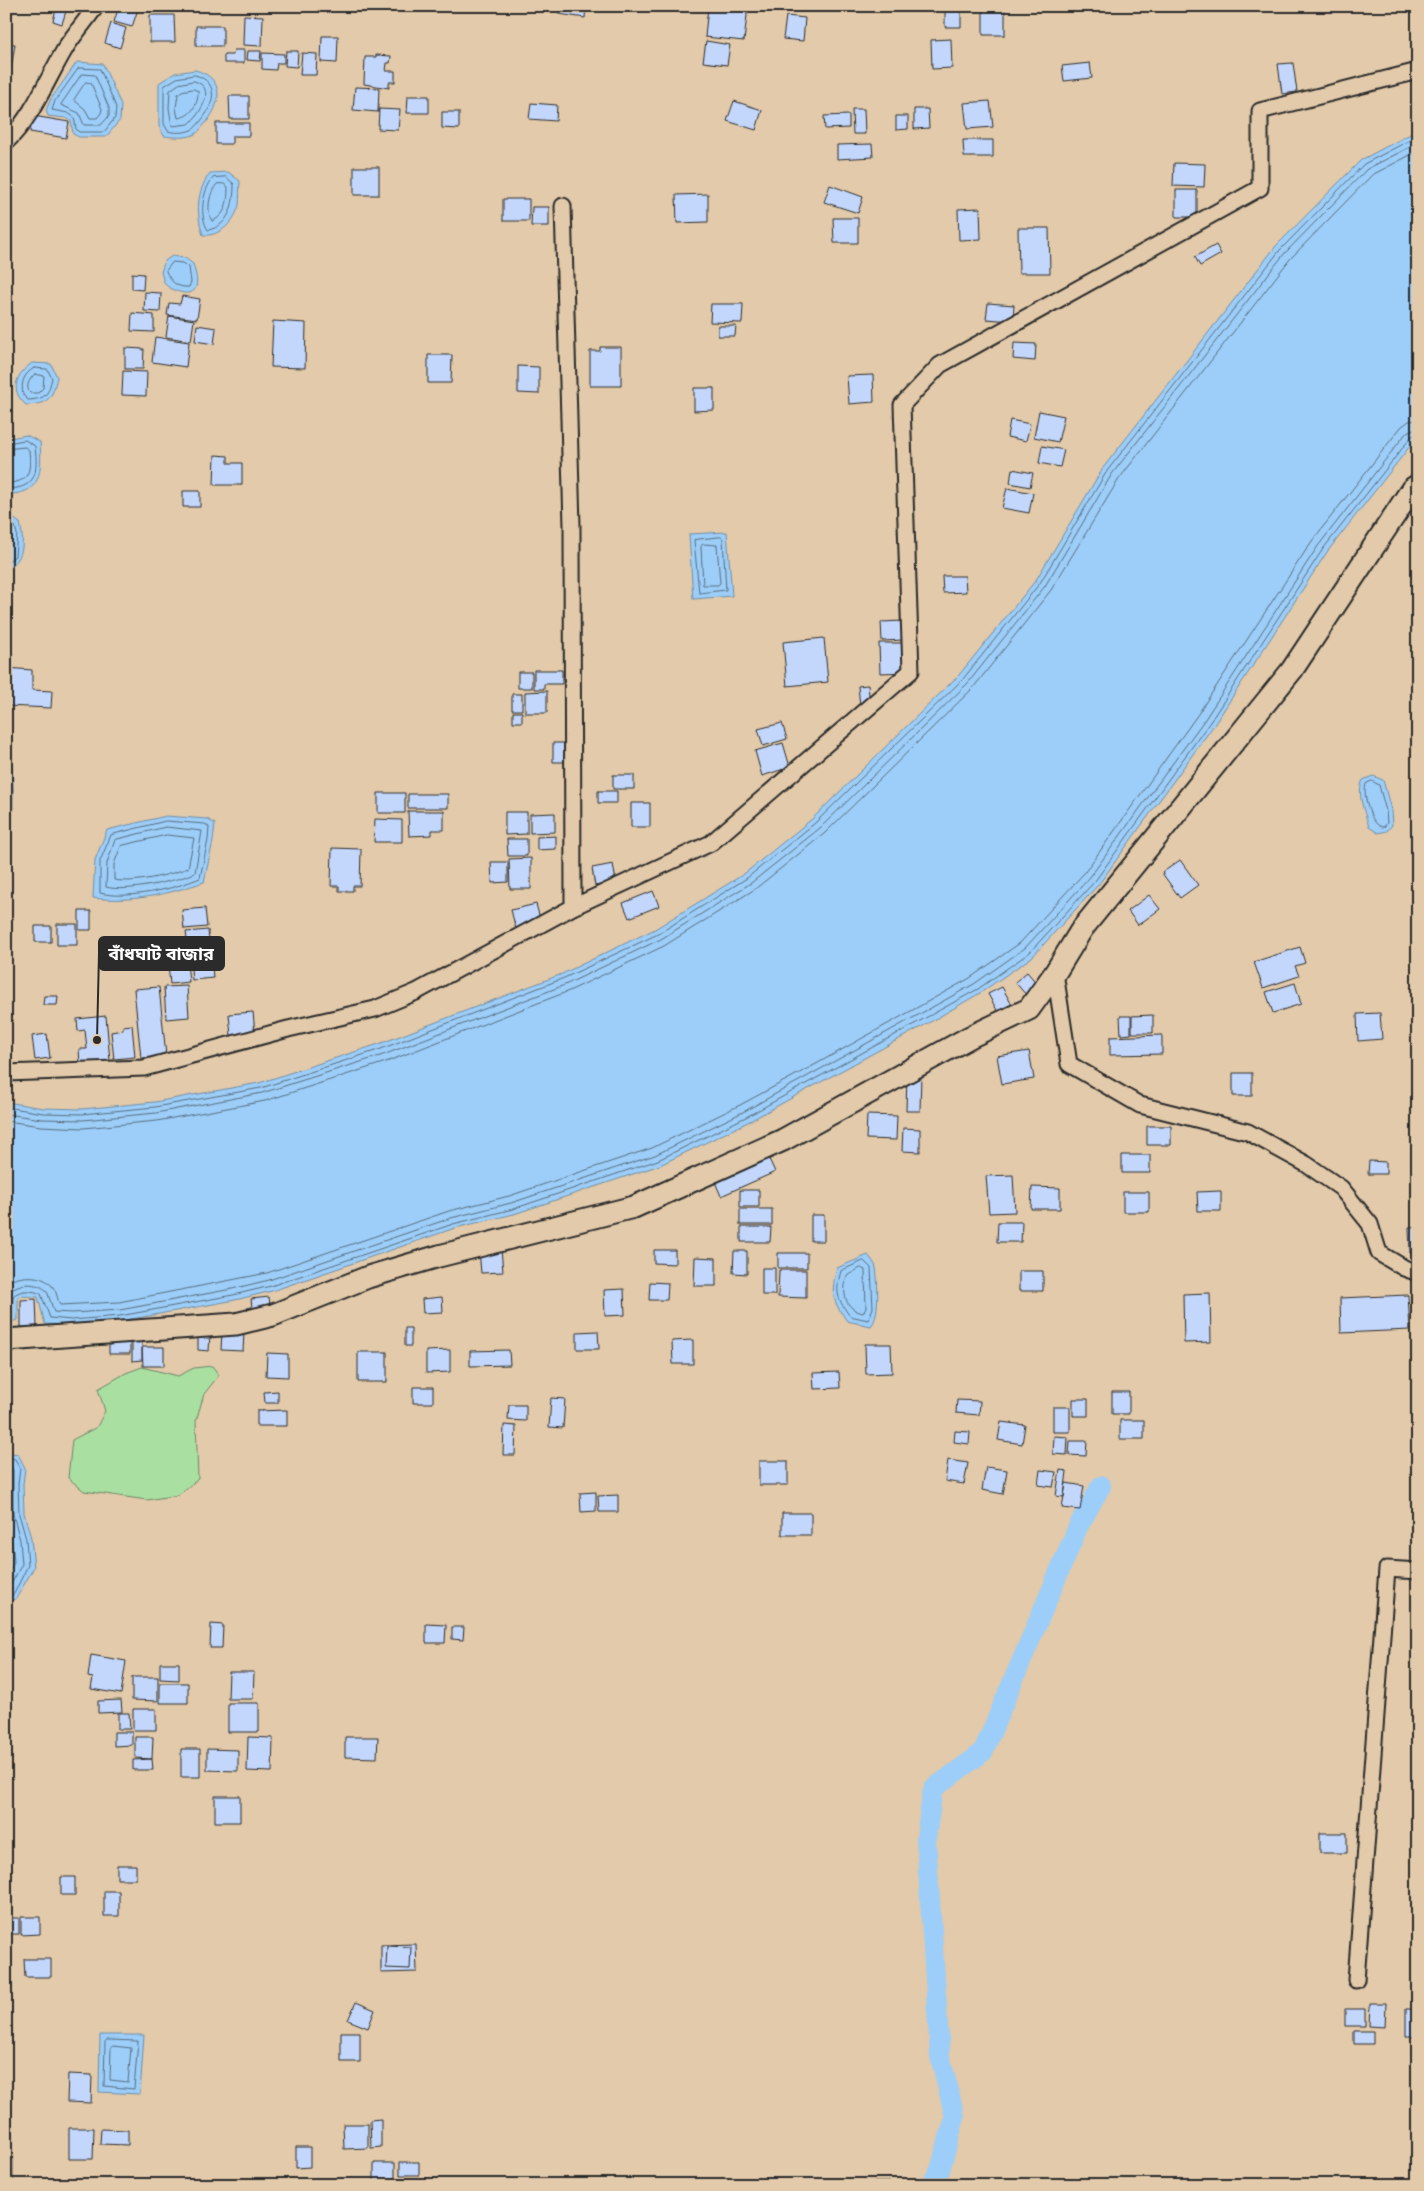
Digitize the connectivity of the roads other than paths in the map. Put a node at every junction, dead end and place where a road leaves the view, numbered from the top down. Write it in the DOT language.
graph roads {
  1 [pos="96,6"];
  2 [pos="1418,71"];
  3 [pos="6,142"];
  4 [pos="563,206"];
  5 [pos="1418,485"];
  6 [pos="573,907"];
  7 [pos="1055,973"];
  8 [pos="6,1074"];
  9 [pos="1418,1273"];
  10 [pos="6,1340"];
  11 [pos="1418,1571"];
  12 [pos="1356,1980"];
  1 -- 3 [label="street"];
  2 -- 6 [label="street"];
  4 -- 6 [label="street"];
  5 -- 7 [label="street"];
  6 -- 8 [label="street"];
  7 -- 9 [label="street"];
  7 -- 10 [label="street"];
  11 -- 12 [label="street"];
}
